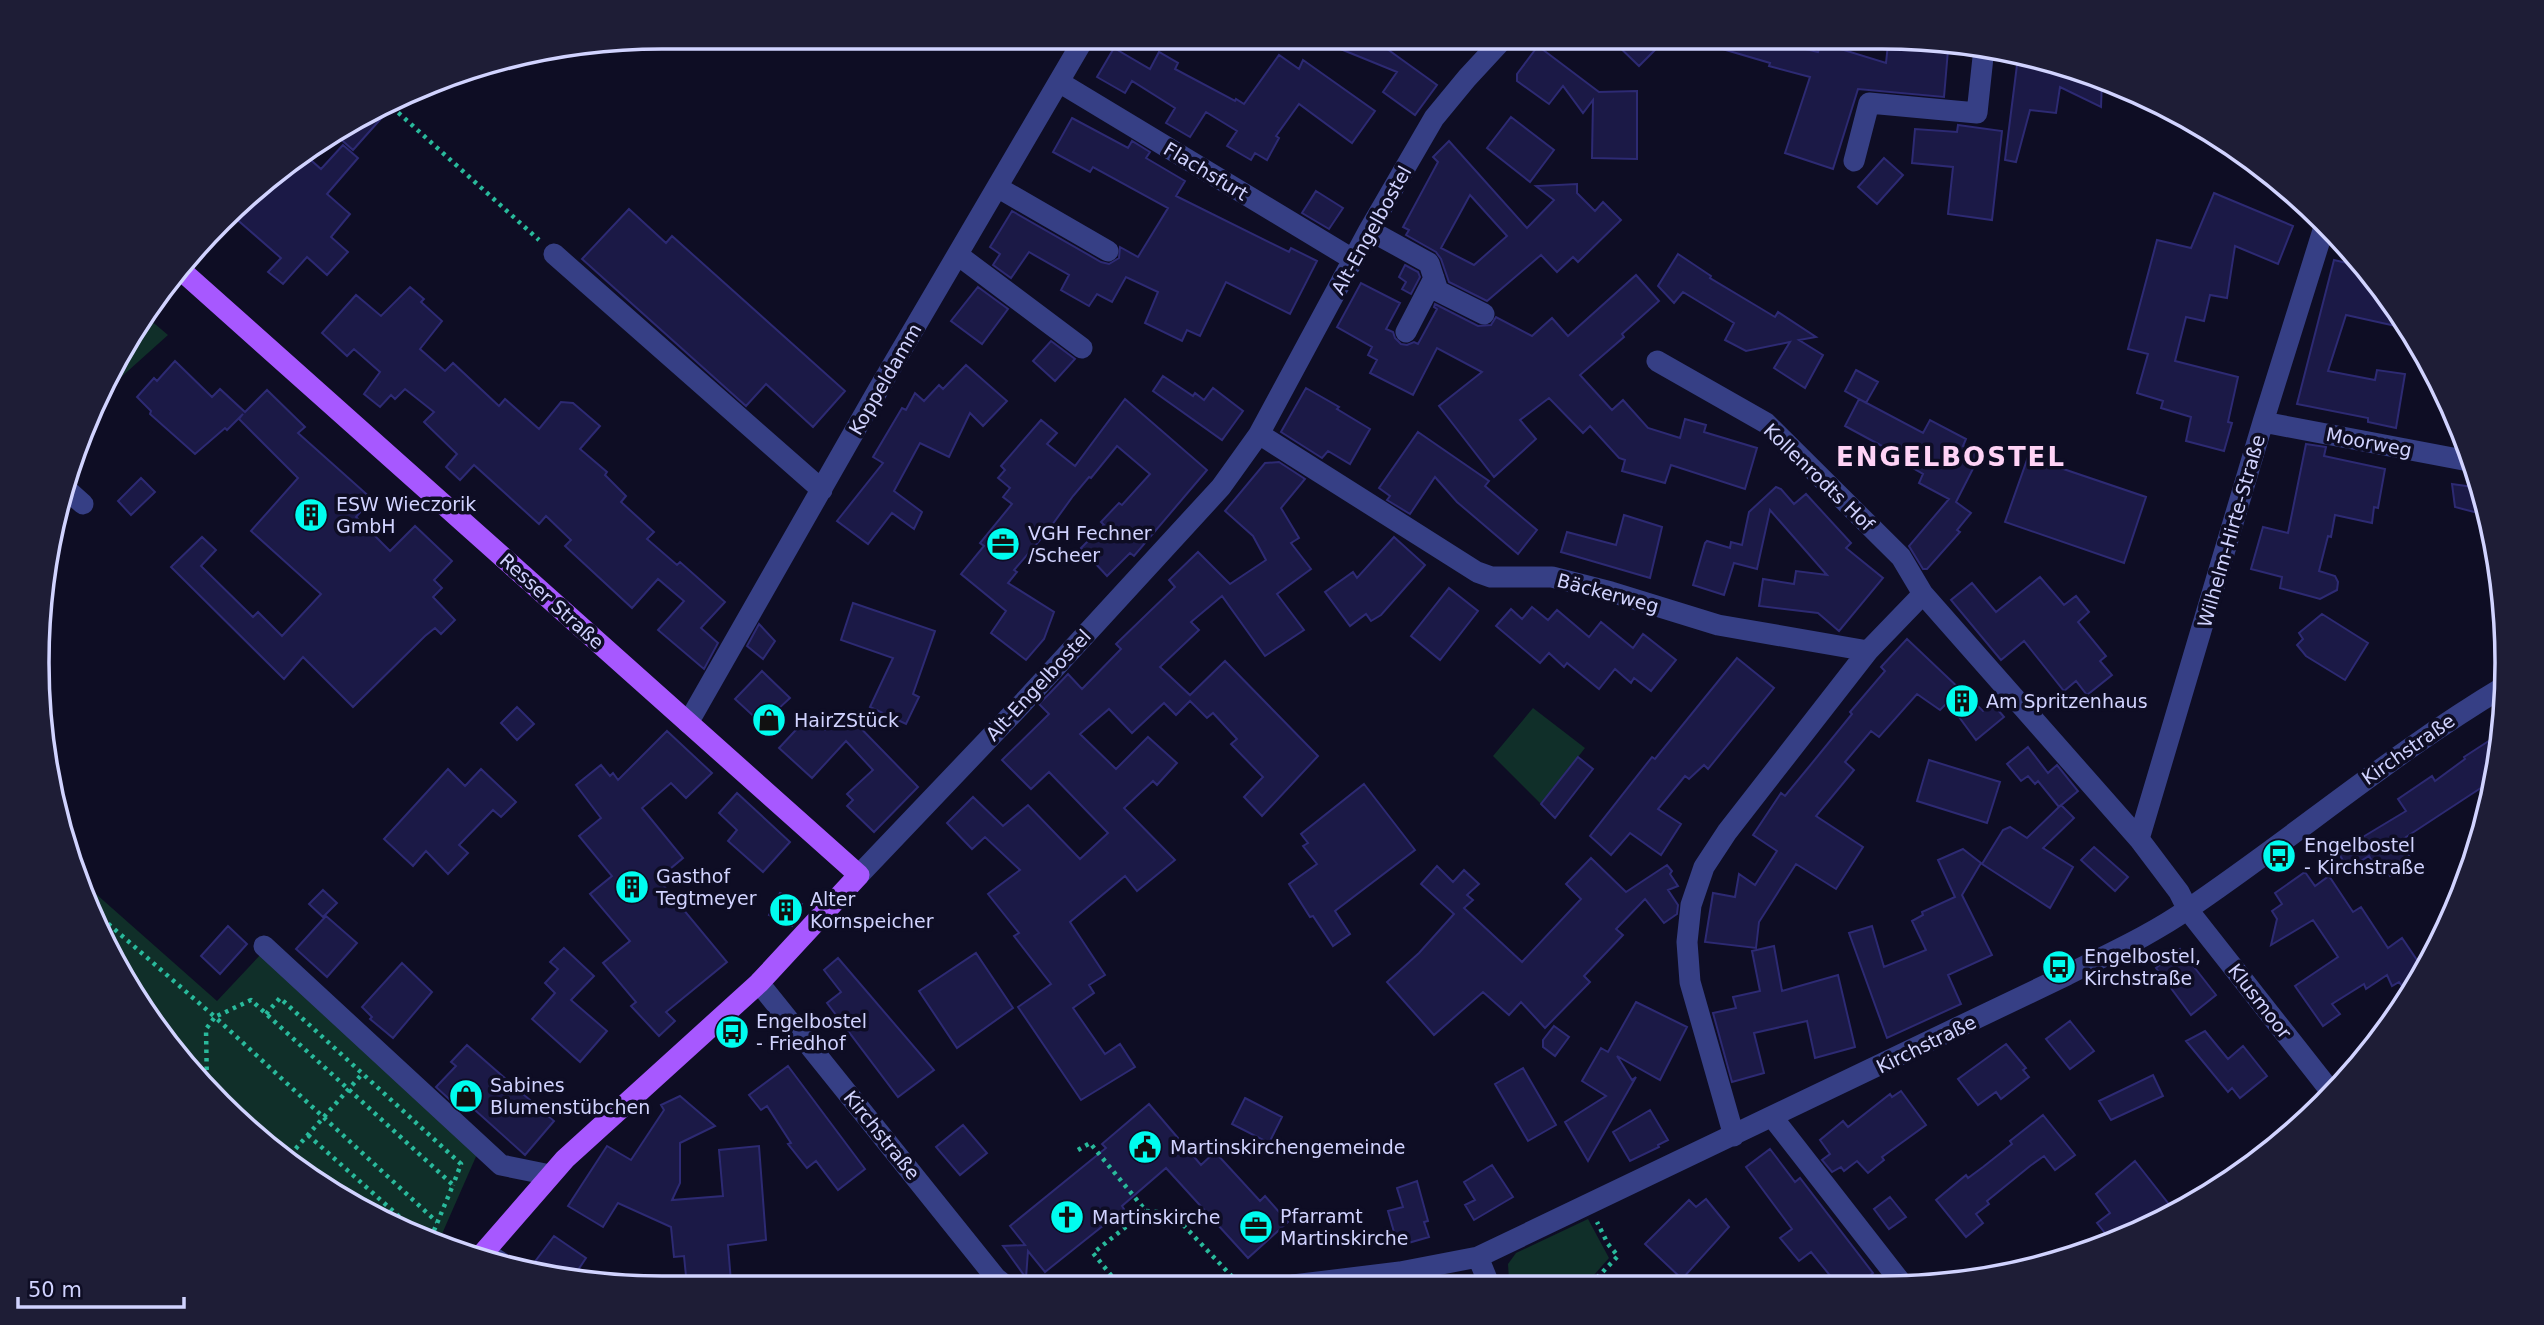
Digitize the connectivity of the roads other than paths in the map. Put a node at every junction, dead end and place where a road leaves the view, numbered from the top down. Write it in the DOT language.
graph roads {
  1 [pos="1078,49"];
  2 [pos="1494,49"];
  3 [pos="1983,58"];
  4 [pos="1059,82"];
  5 [pos="1854,160"];
  6 [pos="997,187"];
  7 [pos="1370,230"];
  8 [pos="2321,236"];
  9 [pos="1108,251"];
  10 [pos="554,254"];
  11 [pos="957,255"];
  12 [pos="1353,260"];
  13 [pos="187,275"];
  14 [pos="1434,278"];
  15 [pos="1484,314"];
  16 [pos="1406,332"];
  17 [pos="1082,348"];
  18 [pos="1657,361"];
  19 [pos="2263,422"];
  20 [pos="1258,433"];
  21 [pos="2460,459"];
  22 [pos="822,490"];
  23 [pos="73,495"];
  24 [pos="83,504"];
  25 [pos="1923,594"];
  26 [pos="1868,651"];
  27 [pos="2494,692"];
  28 [pos="688,723"];
  29 [pos="2140,839"];
  30 [pos="859,875"];
  31 [pos="2188,910"];
  32 [pos="264,946"];
  33 [pos="759,984"];
  34 [pos="2326,1085"];
  35 [pos="1773,1118"];
  36 [pos="1734,1136"];
  37 [pos="550,1175"];
  38 [pos="487,1250"];
  39 [pos="1478,1257"];
  40 [pos="994,1276"];
  41 [pos="1367,1276"];
  42 [pos="1486,1276"];
  43 [pos="1896,1276"];
  1 -- 4 [label="street, Koppeldamm"];
  2 -- 7 [label="street, Alt-Engelbostel"];
  3 -- 5 [label="street"];
  4 -- 6 [label="street, Koppeldamm"];
  4 -- 12 [label="street, Flachsfurt"];
  6 -- 9 [label="street"];
  6 -- 11 [label="street, Koppeldamm"];
  7 -- 12 [label="street, Alt-Engelbostel"];
  7 -- 14 [label="street"];
  8 -- 19 [label="street, Wilhelm-Hirte-Straße"];
  10 -- 22 [label="street"];
  11 -- 17 [label="street"];
  11 -- 22 [label="street, Koppeldamm"];
  12 -- 20 [label="street, Alt-Engelbostel"];
  13 -- 28 [label="main road, Resser Straße"];
  14 -- 15 [label="street"];
  14 -- 16 [label="street"];
  18 -- 25 [label="street, Kollenrodts Hof"];
  19 -- 21 [label="street, Moorweg"];
  19 -- 29 [label="street, Wilhelm-Hirte-Straße"];
  20 -- 26 [label="street, Bäckerweg"];
  20 -- 30 [label="street, Alt-Engelbostel"];
  22 -- 28 [label="street, Koppeldamm"];
  23 -- 24 [label="street"];
  25 -- 26 [label="street"];
  25 -- 29 [label="street"];
  26 -- 36 [label="street"];
  27 -- 31 [label="street, Kirchstraße"];
  28 -- 30 [label="main road, Resser Straße"];
  29 -- 31 [label="street"];
  30 -- 33 [label="main road, Alt-Engelbostel"];
  31 -- 34 [label="street, Klusmoor"];
  31 -- 35 [label="street, Kirchstraße"];
  32 -- 37 [label="street"];
  33 -- 37 [label="main road, Alt-Engelbostel"];
  33 -- 40 [label="street, Kirchstraße"];
  35 -- 36 [label="street, Kirchstraße"];
  35 -- 43 [label="street"];
  36 -- 39 [label="street, Kirchstraße"];
  37 -- 38 [label="main road, Alt-Engelbostel"];
  39 -- 41 [label="street, Kirchstraße"];
  39 -- 42 [label="street"];
}
